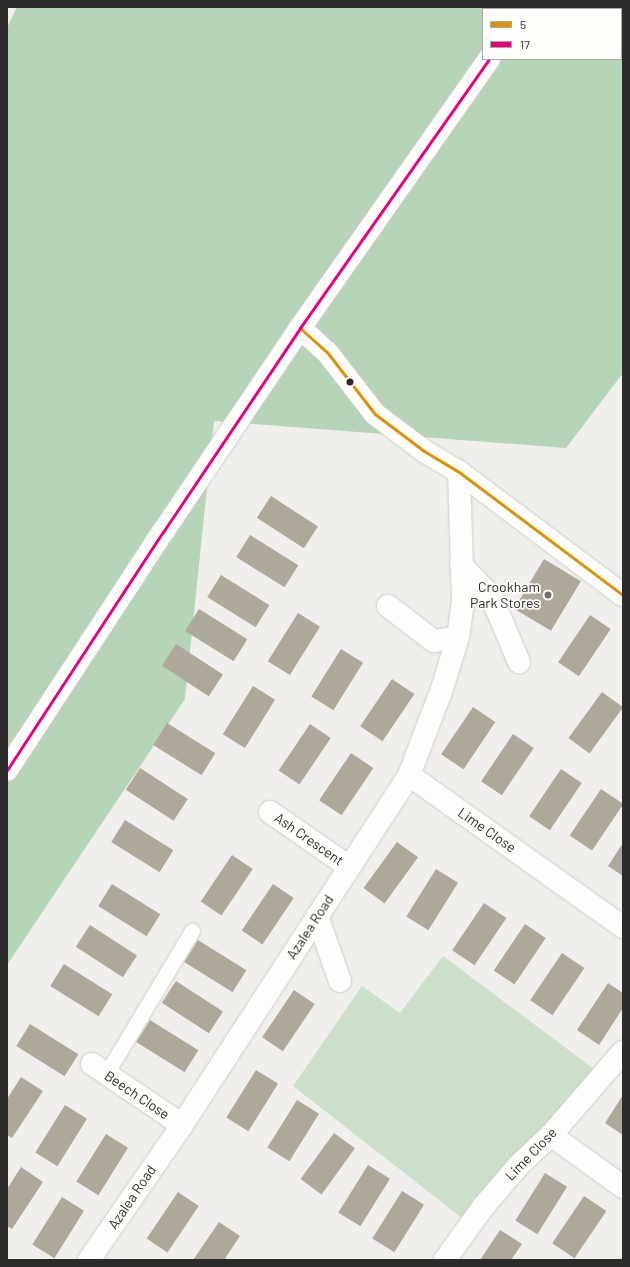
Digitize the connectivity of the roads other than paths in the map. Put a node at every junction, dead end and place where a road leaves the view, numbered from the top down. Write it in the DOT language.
graph roads {
  1 [pos="488,60"];
  2 [pos="300,328"];
  3 [pos="459,472"];
  4 [pos="461,565"];
  5 [pos="623,595"];
  6 [pos="388,606"];
  7 [pos="458,638"];
  8 [pos="519,662"];
  9 [pos="7,770"];
  10 [pos="409,775"];
  11 [pos="270,812"];
  12 [pos="349,867"];
  13 [pos="317,916"];
  14 [pos="623,927"];
  15 [pos="192,931"];
  16 [pos="340,980"];
  17 [pos="623,1052"];
  18 [pos="99,1069"];
  19 [pos="182,1125"];
  20 [pos="551,1135"];
  21 [pos="623,1187"];
  22 [pos="89,1260"];
  23 [pos="445,1260"];
  1 -- 2 [label="street"];
  2 -- 3 [label="street"];
  2 -- 9 [label="street"];
  3 -- 4 [label="street, Azalea Road"];
  3 -- 5 [label="street"];
  4 -- 7 [label="street, Azalea Road"];
  4 -- 8 [label="street"];
  6 -- 7 [label="street"];
  7 -- 10 [label="street, Azalea Road"];
  10 -- 12 [label="street, Azalea Road"];
  10 -- 14 [label="street, Lime Close"];
  11 -- 12 [label="street, Ash Crescent"];
  12 -- 13 [label="street, Azalea Road"];
  13 -- 16 [label="street"];
  13 -- 19 [label="street, Azalea Road"];
  15 -- 18 [label="lane"];
  17 -- 20 [label="street, Lime Close"];
  18 -- 19 [label="street, Beech Close"];
  19 -- 22 [label="street, Azalea Road"];
  20 -- 21 [label="street"];
  20 -- 23 [label="street, Lime Close"];
}
